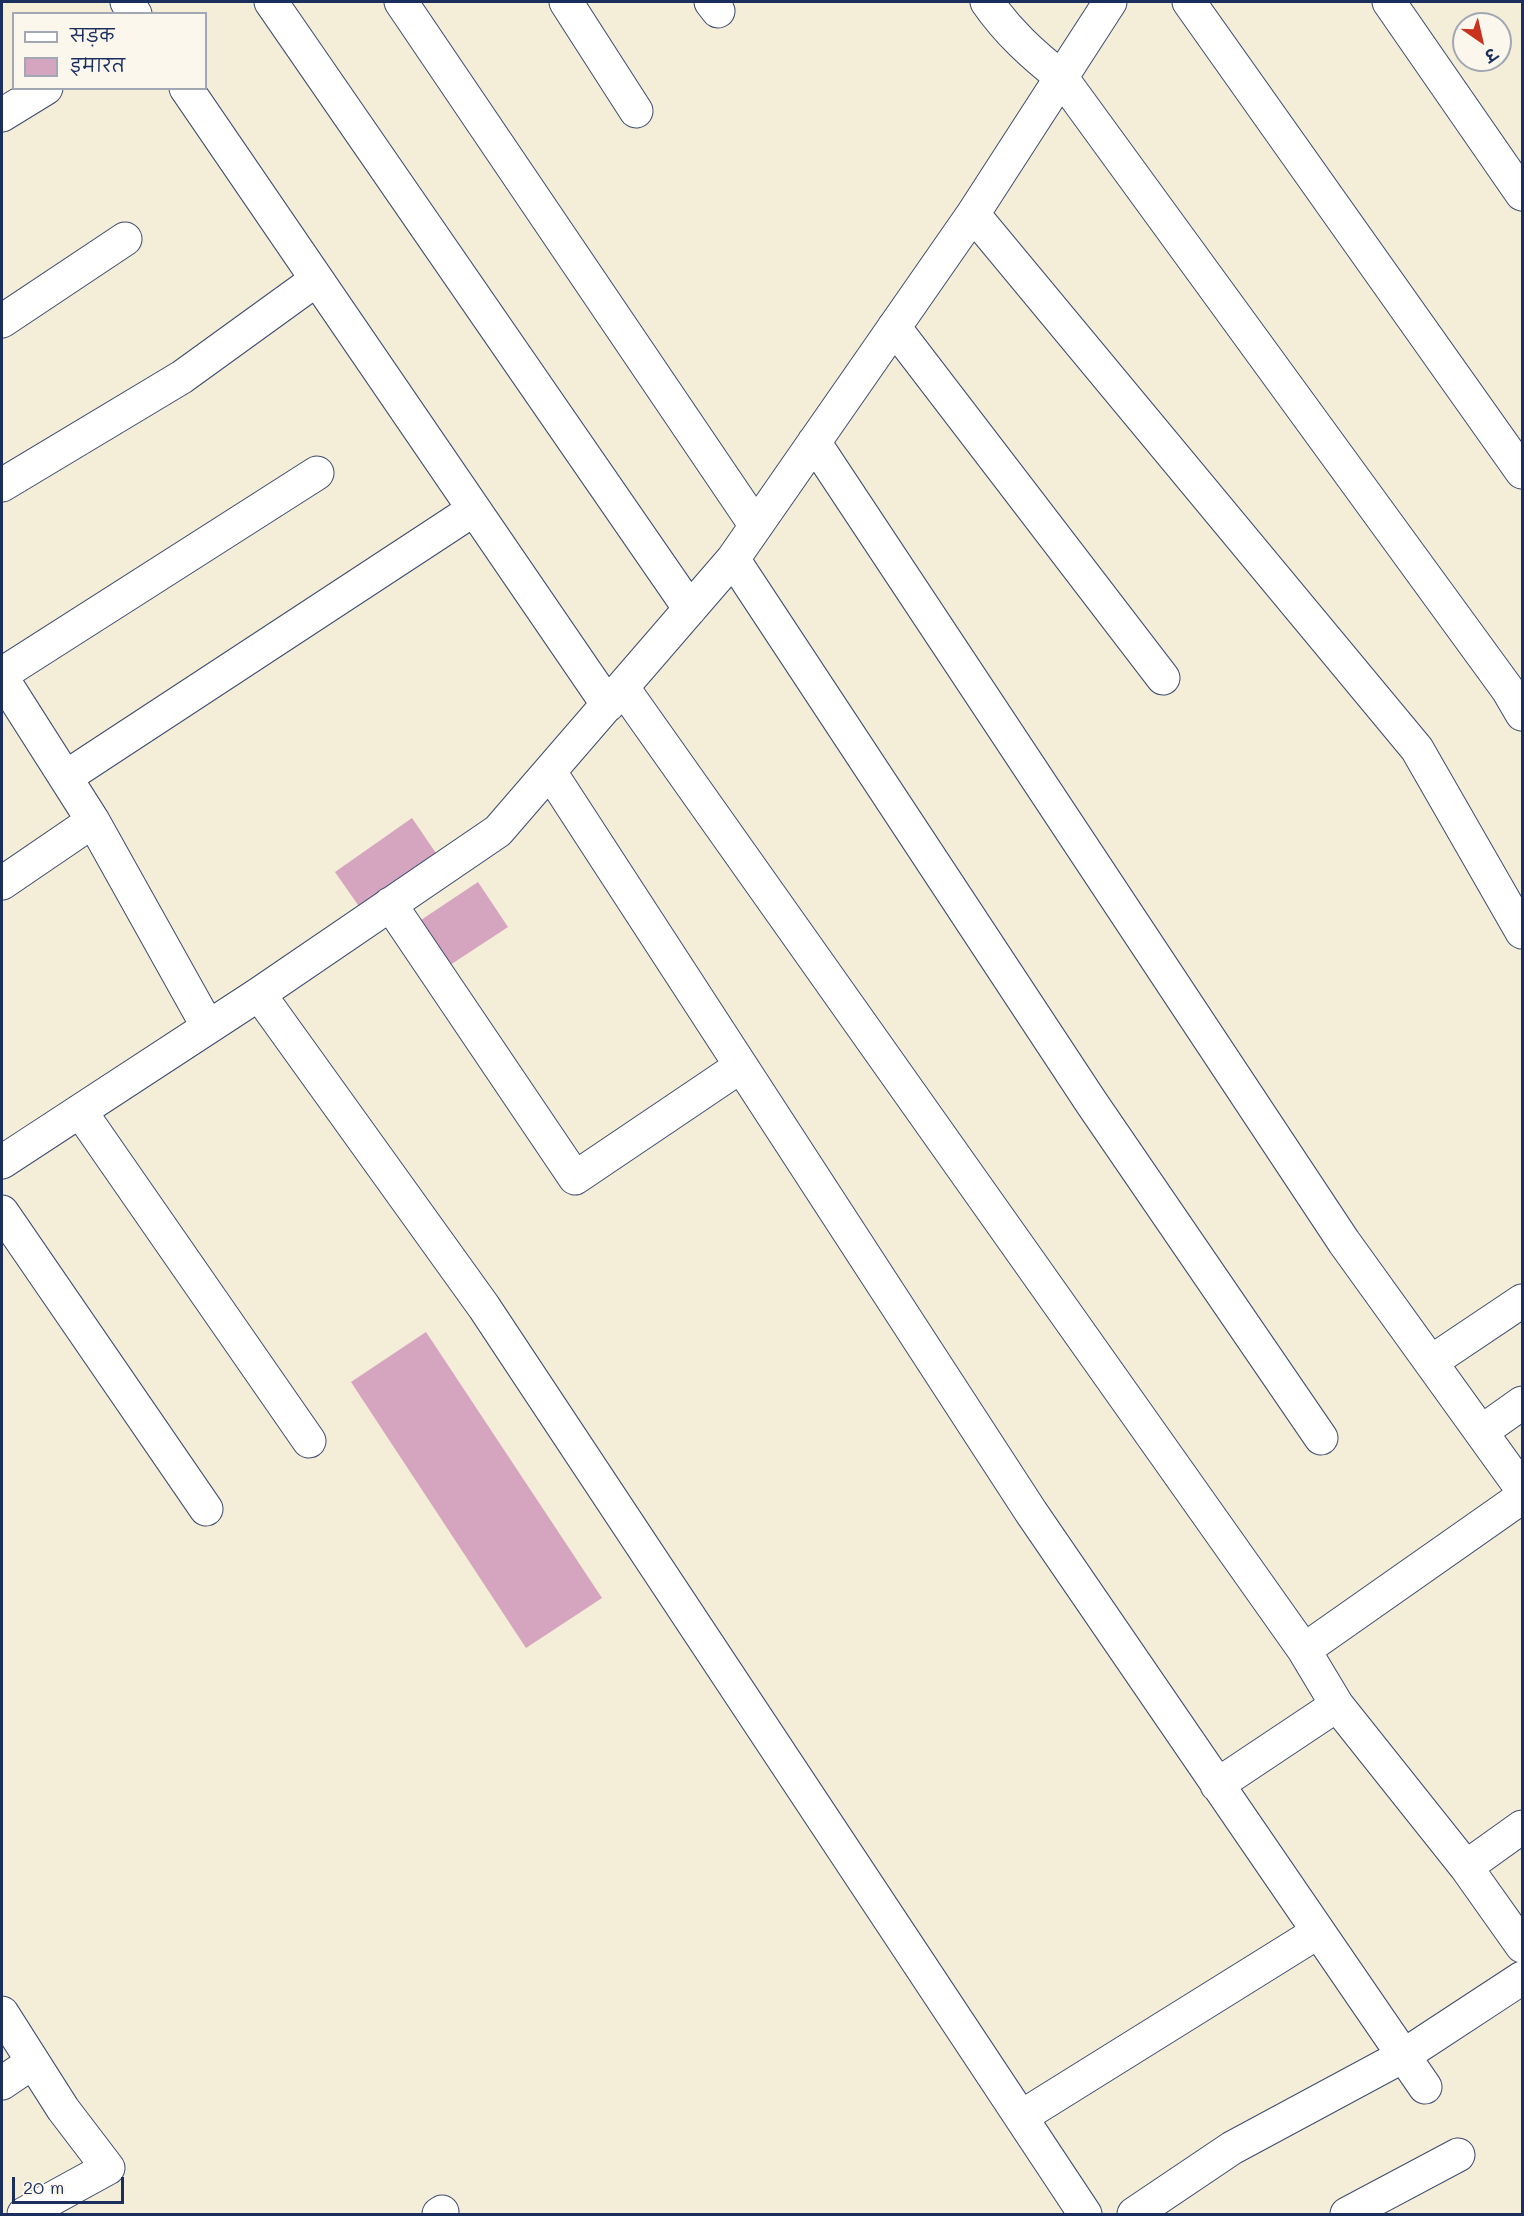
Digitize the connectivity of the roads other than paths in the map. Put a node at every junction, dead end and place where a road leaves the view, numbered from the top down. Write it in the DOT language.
graph roads {
  1 [pos="271,2"];
  2 [pos="401,2"];
  3 [pos="566,2"];
  4 [pos="987,2"];
  5 [pos="1110,2"];
  6 [pos="1189,2"];
  7 [pos="1389,2"];
  8 [pos="1060,77"];
  9 [pos="43,90"];
  10 [pos="187,90"];
  11 [pos="636,111"];
  12 [pos="2,115"];
  13 [pos="1522,195"];
  14 [pos="973,214"];
  15 [pos="125,239"];
  16 [pos="316,280"];
  17 [pos="2,321"];
  18 [pos="894,327"];
  19 [pos="814,442"];
  20 [pos="317,472"];
  21 [pos="1522,472"];
  22 [pos="2,485"];
  23 [pos="473,510"];
  24 [pos="756,526"];
  25 [pos="733,559"];
  26 [pos="690,609"];
  27 [pos="2,676"];
  28 [pos="1163,678"];
  29 [pos="616,697"];
  30 [pos="1522,714"];
  31 [pos="550,772"];
  32 [pos="66,777"];
  33 [pos="93,821"];
  34 [pos="2,883"];
  35 [pos="390,904"];
  36 [pos="1522,932"];
  37 [pos="259,994"];
  38 [pos="208,1027"];
  39 [pos="741,1066"];
  40 [pos="80,1111"];
  41 [pos="2,1162"];
  42 [pos="2,1212"];
  43 [pos="1522,1301"];
  44 [pos="1431,1362"];
  45 [pos="1522,1403"];
  46 [pos="1481,1432"];
  47 [pos="1321,1438"];
  48 [pos="309,1441"];
  49 [pos="1522,1489"];
  50 [pos="1522,1497"];
  51 [pos="206,1509"];
  52 [pos="1304,1650"];
  53 [pos="1337,1705"];
  54 [pos="1217,1785"];
  55 [pos="1522,1827"];
  56 [pos="1466,1867"];
  57 [pos="1318,1932"];
  58 [pos="1522,1946"];
  59 [pos="1522,1978"];
  60 [pos="2,2013"];
  61 [pos="1403,2056"];
  62 [pos="33,2062"];
  63 [pos="2,2083"];
  64 [pos="1425,2087"];
  65 [pos="1021,2117"];
  66 [pos="1458,2155"];
  67 [pos="1072,2210"];
  68 [pos="24,2214"];
  69 [pos="1134,2214"];
  70 [pos="1347,2214"];
  1 -- 26 [label="street"];
  2 -- 24 [label="street"];
  3 -- 11 [label="street"];
  4 -- 8 [label="street"];
  5 -- 8 [label="street"];
  6 -- 21 [label="street"];
  7 -- 13 [label="street"];
  8 -- 14 [label="street"];
  8 -- 30 [label="street"];
  9 -- 12 [label="street"];
  10 -- 16 [label="street"];
  14 -- 18 [label="street"];
  14 -- 36 [label="street"];
  15 -- 17 [label="street"];
  16 -- 22 [label="street"];
  16 -- 23 [label="street"];
  18 -- 19 [label="street"];
  18 -- 28 [label="street"];
  19 -- 24 [label="street"];
  19 -- 44 [label="street"];
  20 -- 27 [label="street"];
  23 -- 29 [label="street"];
  23 -- 32 [label="street"];
  24 -- 25 [label="street"];
  25 -- 26 [label="street"];
  25 -- 47 [label="street"];
  26 -- 29 [label="street"];
  27 -- 32 [label="street"];
  29 -- 31 [label="street"];
  29 -- 52 [label="street"];
  31 -- 35 [label="street"];
  31 -- 39 [label="street"];
  32 -- 33 [label="street"];
  33 -- 34 [label="street"];
  33 -- 38 [label="street"];
  35 -- 37 [label="street"];
  35 -- 39 [label="street"];
  37 -- 38 [label="street"];
  37 -- 65 [label="street"];
  38 -- 40 [label="street"];
  39 -- 54 [label="street"];
  40 -- 41 [label="street"];
  40 -- 48 [label="street"];
  42 -- 51 [label="street"];
  43 -- 44 [label="street"];
  44 -- 46 [label="street"];
  45 -- 46 [label="street"];
  46 -- 49 [label="street"];
  50 -- 52 [label="street"];
  52 -- 53 [label="street"];
  53 -- 54 [label="street"];
  53 -- 56 [label="street"];
  54 -- 57 [label="street"];
  55 -- 56 [label="street"];
  56 -- 58 [label="street"];
  57 -- 61 [label="street"];
  57 -- 65 [label="street"];
  59 -- 61 [label="street"];
  60 -- 62 [label="street"];
  61 -- 64 [label="street"];
  61 -- 69 [label="street"];
  62 -- 63 [label="street"];
  62 -- 68 [label="street"];
  65 -- 67 [label="street"];
  66 -- 70 [label="street"];
}
